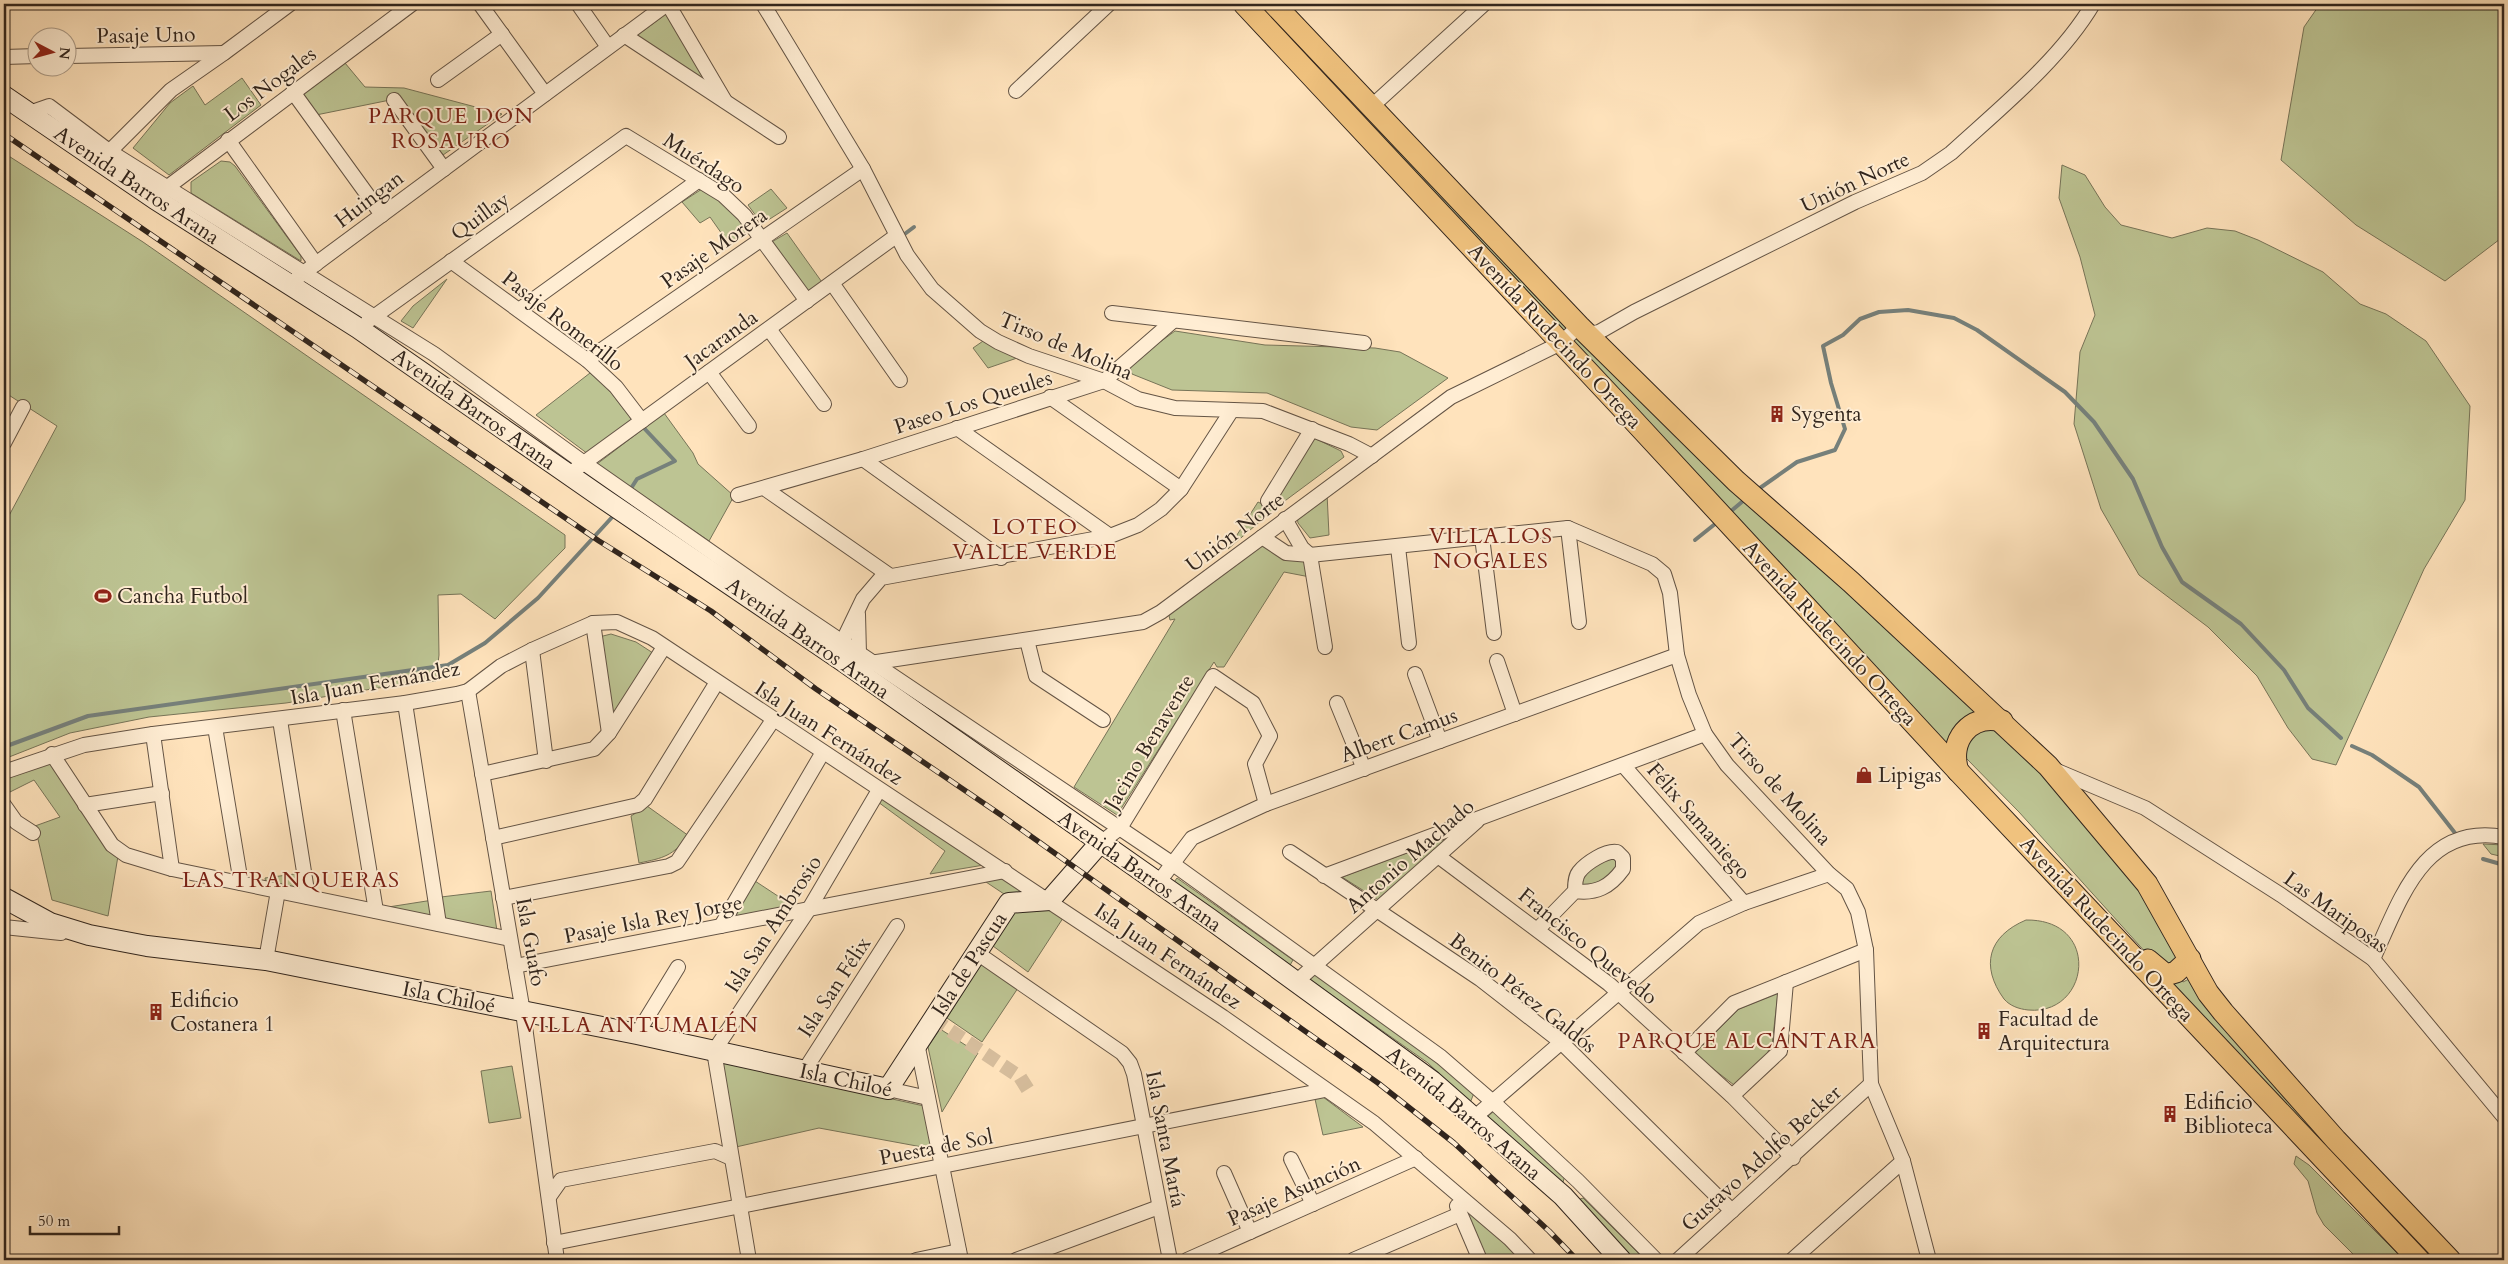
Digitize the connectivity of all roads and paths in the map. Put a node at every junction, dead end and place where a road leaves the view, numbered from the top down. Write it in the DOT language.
graph roads {
  1 [pos="290,4"];
  2 [pos="412,4"];
  3 [pos="480,4"];
  4 [pos="578,4"];
  5 [pos="667,4"];
  6 [pos="763,4"];
  7 [pos="1109,4"];
  8 [pos="1244,4"];
  9 [pos="1274,4"];
  10 [pos="1484,4"];
  11 [pos="2093,4"];
  12 [pos="502,34"];
  13 [pos="624,35"];
  14 [pos="608,47"];
  15 [pos="224,54"];
  16 [pos="28,56"];
  17 [pos="78,56"];
  18 [pos="4,57"];
  19 [pos="438,80"];
  20 [pos="1016,91"];
  21 [pos="293,92"];
  22 [pos="545,94"];
  23 [pos="1328,94"];
  24 [pos="4,96"];
  25 [pos="394,100"];
  26 [pos="727,104"];
  27 [pos="1371,107"];
  28 [pos="626,136"];
  29 [pos="779,136"];
  30 [pos="228,140"];
  31 [pos="105,156"];
  32 [pos="444,169"];
  33 [pos="863,169"];
  34 [pos="699,180"];
  35 [pos="160,193"];
  36 [pos="382,215"];
  37 [pos="896,236"];
  38 [pos="762,239"];
  39 [pos="451,261"];
  40 [pos="316,264"];
  41 [pos="296,279"];
  42 [pos="832,283"];
  43 [pos="807,301"];
  44 [pos="519,310"];
  45 [pos="1112,313"];
  46 [pos="1172,321"];
  47 [pos="366,322"];
  48 [pos="769,329"];
  49 [pos="1583,330"];
  50 [pos="1364,343"];
  51 [pos="1561,343"];
  52 [pos="587,360"];
  53 [pos="710,372"];
  54 [pos="900,380"];
  55 [pos="1104,382"];
  56 [pos="1050,397"];
  57 [pos="824,404"];
  58 [pos="23,407"];
  59 [pos="1232,410"];
  60 [pos="642,421"];
  61 [pos="749,426"];
  62 [pos="957,428"];
  63 [pos="1312,429"];
  64 [pos="4,443"];
  65 [pos="1372,456"];
  66 [pos="863,459"];
  67 [pos="577,469"];
  68 [pos="764,488"];
  69 [pos="1181,489"];
  70 [pos="738,495"];
  71 [pos="1268,501"];
  72 [pos="1286,519"];
  73 [pos="1568,528"];
  74 [pos="1110,536"];
  75 [pos="1262,537"];
  76 [pos="1482,537"];
  77 [pos="1398,547"];
  78 [pos="1310,554"];
  79 [pos="1001,558"];
  80 [pos="889,575"];
  81 [pos="858,610"];
  82 [pos="1579,622"];
  83 [pos="593,623"];
  84 [pos="1494,633"];
  85 [pos="1026,640"];
  86 [pos="1409,643"];
  87 [pos="664,647"];
  88 [pos="1325,647"];
  89 [pos="532,650"];
  90 [pos="845,653"];
  91 [pos="1676,655"];
  92 [pos="902,657"];
  93 [pos="1497,661"];
  94 [pos="871,671"];
  95 [pos="1415,674"];
  96 [pos="717,682"];
  97 [pos="906,685"];
  98 [pos="468,691"];
  99 [pos="405,703"];
  100 [pos="1338,703"];
  101 [pos="343,710"];
  102 [pos="1515,714"];
  103 [pos="280,720"];
  104 [pos="773,720"];
  105 [pos="1103,720"];
  106 [pos="2002,721"];
  107 [pos="215,727"];
  108 [pos="609,733"];
  109 [pos="153,734"];
  110 [pos="1705,734"];
  111 [pos="1440,741"];
  112 [pos="822,752"];
  113 [pos="52,754"];
  114 [pos="546,761"];
  115 [pos="1623,765"];
  116 [pos="2048,766"];
  117 [pos="1364,769"];
  118 [pos="1958,771"];
  119 [pos="4,772"];
  120 [pos="482,774"];
  121 [pos="2103,789"];
  122 [pos="879,790"];
  123 [pos="162,793"];
  124 [pos="2080,803"];
  125 [pos="1266,804"];
  126 [pos="4,805"];
  127 [pos="86,805"];
  128 [pos="1484,815"];
  129 [pos="1120,828"];
  130 [pos="33,833"];
  131 [pos="2504,837"];
  132 [pos="493,838"];
  133 [pos="1100,844"];
  134 [pos="1290,852"];
  135 [pos="1438,856"];
  136 [pos="1174,864"];
  137 [pos="172,869"];
  138 [pos="1005,871"];
  139 [pos="1829,874"];
  140 [pos="1324,876"];
  141 [pos="241,883"];
  142 [pos="1158,884"];
  143 [pos="278,891"];
  144 [pos="1575,891"];
  145 [pos="308,897"];
  146 [pos="4,898"];
  147 [pos="503,898"];
  148 [pos="1050,900"];
  149 [pos="1744,903"];
  150 [pos="809,909"];
  151 [pos="1377,910"];
  152 [pos="376,911"];
  153 [pos="439,924"];
  154 [pos="721,926"];
  155 [pos="897,926"];
  156 [pos="4,927"];
  157 [pos="1538,929"];
  158 [pos="89,935"];
  159 [pos="510,939"];
  160 [pos="1866,950"];
  161 [pos="2128,950"];
  162 [pos="977,953"];
  163 [pos="2373,959"];
  164 [pos="266,960"];
  165 [pos="2190,960"];
  166 [pos="515,966"];
  167 [pos="1314,966"];
  168 [pos="678,967"];
  169 [pos="1296,982"];
  170 [pos="1786,982"];
  171 [pos="1620,994"];
  172 [pos="523,1012"];
  173 [pos="637,1034"];
  174 [pos="1561,1042"];
  175 [pos="917,1043"];
  176 [pos="714,1051"];
  177 [pos="1684,1053"];
  178 [pos="804,1071"];
  179 [pos="1871,1084"];
  180 [pos="888,1089"];
  181 [pos="1325,1090"];
  182 [pos="1732,1096"];
  183 [pos="928,1098"];
  184 [pos="1493,1102"];
  185 [pos="2504,1117"];
  186 [pos="1475,1118"];
  187 [pos="1144,1126"];
  188 [pos="731,1158"];
  189 [pos="1416,1158"];
  190 [pos="1793,1158"];
  191 [pos="1292,1159"];
  192 [pos="1903,1161"];
  193 [pos="942,1166"];
  194 [pos="1224,1173"];
  195 [pos="1578,1181"];
  196 [pos="1449,1186"];
  197 [pos="1563,1196"];
  198 [pos="549,1197"];
  199 [pos="1313,1204"];
  200 [pos="740,1206"];
  201 [pos="1159,1207"];
  202 [pos="1732,1212"];
  203 [pos="1460,1214"];
  204 [pos="1250,1232"];
  205 [pos="554,1243"];
  206 [pos="960,1256"];
  207 [pos="557,1260"];
  208 [pos="749,1260"];
  209 [pos="916,1260"];
  210 [pos="1016,1260"];
  211 [pos="1170,1260"];
  212 [pos="1187,1260"];
  213 [pos="1353,1260"];
  214 [pos="1480,1260"];
  215 [pos="1530,1260"];
  216 [pos="1621,1260"];
  217 [pos="1656,1260"];
  218 [pos="1678,1260"];
  219 [pos="1792,1260"];
  220 [pos="1929,1260"];
  221 [pos="2419,1260"];
  222 [pos="2450,1260"];
  1 -- 15 [label="street"];
  2 -- 21 [label="street, Los Nogales"];
  3 -- 12 [label="street"];
  4 -- 14 [label="street"];
  5 -- 13 [label="street, Huingan"];
  5 -- 26 [label="street"];
  6 -- 33 [label="street, Tirso de Molina"];
  7 -- 20 [label="street"];
  8 -- 23 [label="main road, Avenida Rudecindo Ortega"];
  9 -- 27 [label="main road, Avenida Rudecindo Ortega"];
  10 -- 27 [label="street"];
  11 -- 49 [label="street, Unión Norte"];
  12 -- 19 [label="street"];
  12 -- 22 [label="street"];
  13 -- 14 [label="street, Huingan"];
  13 -- 26 [label="street"];
  14 -- 22 [label="street, Huingan"];
  15 -- 17 [label="street, Pasaje Uno"];
  15 -- 31 [label="street"];
  16 -- 18 [label="street"];
  21 -- 30 [label="street, Los Nogales"];
  21 -- 36 [label="street"];
  22 -- 32 [label="street, Huingan"];
  23 -- 27 [label="main road"];
  23 -- 51 [label="main road, Avenida Rudecindo Ortega"];
  24 -- 31 [label="main road, Avenida Barros Arana"];
  25 -- 32 [label="street"];
  26 -- 29 [label="street"];
  27 -- 49 [label="main road, Avenida Rudecindo Ortega"];
  28 -- 34 [label="street, Muérdago"];
  28 -- 39 [label="street, Quillay"];
  30 -- 35 [label="street, Los Nogales"];
  30 -- 40 [label="street"];
  31 -- 35 [label="main road, Avenida Barros Arana"];
  32 -- 36 [label="street, Huingan"];
  33 -- 37 [label="street, Tirso de Molina"];
  33 -- 38 [label="street, Pasaje Morera"];
  34 -- 38 [label="street, Muérdago"];
  34 -- 44 [label="street"];
  35 -- 41 [label="main road, Avenida Barros Arana"];
  36 -- 40 [label="street, Huingan"];
  37 -- 42 [label="street, Jacaranda"];
  37 -- 55 [label="street, Tirso de Molina"];
  38 -- 43 [label="street, Muérdago"];
  38 -- 52 [label="street, Pasaje Morera"];
  39 -- 44 [label="street, Pasaje Romerillo"];
  39 -- 47 [label="street, Quillay"];
  40 -- 41 [label="street, Huingan"];
  41 -- 47 [label="main road, Avenida Barros Arana"];
  42 -- 43 [label="street, Jacaranda"];
  42 -- 54 [label="street"];
  43 -- 48 [label="street, Jacaranda"];
  44 -- 52 [label="street, Pasaje Romerillo"];
  45 -- 46 [label="street"];
  46 -- 50 [label="street"];
  46 -- 55 [label="street, Paseo Los Queules"];
  47 -- 67 [label="main road, Avenida Barros Arana"];
  48 -- 53 [label="street, Jacaranda"];
  48 -- 57 [label="street"];
  49 -- 51 [label="street, Unión Norte"];
  49 -- 106 [label="main road, Avenida Rudecindo Ortega"];
  51 -- 65 [label="street, Unión Norte"];
  51 -- 118 [label="main road, Avenida Rudecindo Ortega"];
  52 -- 60 [label="street, Pasaje Romerillo"];
  53 -- 60 [label="street, Jacaranda"];
  53 -- 61 [label="street"];
  55 -- 56 [label="street, Paseo Los Queules"];
  55 -- 59 [label="street, Tirso de Molina"];
  56 -- 62 [label="street, Paseo Los Queules"];
  56 -- 69 [label="street"];
  58 -- 64 [label="street"];
  59 -- 63 [label="street, Tirso de Molina"];
  59 -- 69 [label="street"];
  60 -- 67 [label="street, Jacaranda"];
  62 -- 66 [label="street, Paseo Los Queules"];
  62 -- 74 [label="street"];
  63 -- 65 [label="street, Tirso de Molina"];
  63 -- 71 [label="street"];
  65 -- 72 [label="street, Unión Norte"];
  66 -- 68 [label="street, Paseo Los Queules"];
  66 -- 79 [label="street"];
  67 -- 90 [label="main road, Avenida Barros Arana"];
  68 -- 70 [label="street, Paseo Los Queules"];
  68 -- 80 [label="street"];
  69 -- 74 [label="street"];
  72 -- 75 [label="street, Unión Norte"];
  72 -- 78 [label="street"];
  73 -- 76 [label="street, Tirso de Molina"];
  73 -- 82 [label="street"];
  73 -- 91 [label="street, Tirso de Molina"];
  74 -- 79 [label="street"];
  75 -- 78 [label="street, Tirso de Molina"];
  75 -- 85 [label="street, Unión Norte"];
  76 -- 77 [label="street, Tirso de Molina"];
  76 -- 84 [label="street"];
  77 -- 78 [label="street, Tirso de Molina"];
  77 -- 86 [label="street"];
  78 -- 88 [label="street"];
  79 -- 80 [label="street"];
  80 -- 81 [label="street"];
  81 -- 90 [label="street"];
  81 -- 90 [label="street"];
  83 -- 87 [label="street, Isla Juan Fernández"];
  83 -- 89 [label="street, Isla Juan Fernández"];
  83 -- 108 [label="street"];
  85 -- 92 [label="street, Unión Norte"];
  85 -- 105 [label="street"];
  87 -- 96 [label="street, Isla Juan Fernández"];
  87 -- 108 [label="street"];
  89 -- 98 [label="street, Isla Juan Fernández"];
  89 -- 114 [label="street"];
  90 -- 94 [label="main road, Avenida Barros Arana"];
  91 -- 102 [label="street, Albert Camus"];
  91 -- 110 [label="street, Tirso de Molina"];
  92 -- 94 [label="street, Unión Norte"];
  92 -- 97 [label="street, Avenida Barros Arana"];
  93 -- 102 [label="street"];
  94 -- 97 [label="street, Avenida Barros Arana"];
  94 -- 133 [label="main road, Avenida Barros Arana"];
  95 -- 111 [label="street"];
  96 -- 104 [label="street, Isla Juan Fernández"];
  96 -- 132 [label="street"];
  97 -- 129 [label="street, Avenida Barros Arana"];
  98 -- 99 [label="street, Isla Juan Fernández"];
  98 -- 120 [label="street, Isla Guafo"];
  99 -- 101 [label="street, Isla Juan Fernández"];
  99 -- 153 [label="street"];
  100 -- 117 [label="street"];
  101 -- 103 [label="street, Isla Juan Fernández"];
  101 -- 152 [label="street"];
  102 -- 111 [label="street, Albert Camus"];
  103 -- 107 [label="street, Isla Juan Fernández"];
  103 -- 145 [label="street"];
  104 -- 112 [label="street, Isla Juan Fernández"];
  104 -- 147 [label="street"];
  106 -- 116 [label="main road, Avenida Rudecindo Ortega"];
  106 -- 118 [label="main road"];
  107 -- 109 [label="street, Isla Juan Fernández"];
  107 -- 141 [label="street"];
  108 -- 114 [label="street"];
  109 -- 113 [label="street, Isla Juan Fernández"];
  109 -- 123 [label="street"];
  110 -- 115 [label="street, Antonio Machado"];
  110 -- 139 [label="street, Tirso de Molina"];
  111 -- 117 [label="street, Albert Camus"];
  112 -- 122 [label="street, Isla Juan Fernández"];
  112 -- 154 [label="street"];
  113 -- 119 [label="street, Isla Juan Fernández"];
  113 -- 127 [label="street"];
  114 -- 120 [label="street"];
  115 -- 128 [label="street, Antonio Machado"];
  115 -- 149 [label="street, Félix Samaniego"];
  116 -- 121 [label="street, Las Mariposas"];
  116 -- 124 [label="main road, Avenida Rudecindo Ortega"];
  117 -- 125 [label="street, Albert Camus"];
  118 -- 161 [label="main road, Avenida Rudecindo Ortega"];
  120 -- 132 [label="street, Isla Guafo"];
  121 -- 124 [label="street"];
  121 -- 163 [label="street, Las Mariposas"];
  122 -- 138 [label="street, Isla Juan Fernández"];
  122 -- 150 [label="street, Isla San Ambrosio"];
  123 -- 127 [label="street"];
  123 -- 137 [label="street"];
  124 -- 165 [label="main road, Avenida Rudecindo Ortega"];
  125 -- 129 [label="street, Jacino Benavente"];
  125 -- 136 [label="street, Albert Camus"];
  126 -- 130 [label="street"];
  127 -- 137 [label="street"];
  128 -- 135 [label="street, Antonio Machado"];
  128 -- 140 [label="street"];
  129 -- 133 [label="street"];
  129 -- 136 [label="street, Avenida Barros Arana"];
  131 -- 163 [label="street"];
  132 -- 147 [label="street, Isla Guafo"];
  133 -- 142 [label="main road, Avenida Barros Arana"];
  133 -- 148 [label="main road"];
  134 -- 140 [label="street, Benito Pérez Galdós"];
  135 -- 151 [label="street, Antonio Machado"];
  135 -- 157 [label="street, Francisco Quevedo"];
  136 -- 142 [label="street, Albert Camus"];
  136 -- 167 [label="street, Avenida Barros Arana"];
  137 -- 141 [label="street"];
  138 -- 148 [label="street, Isla Juan Fernández"];
  138 -- 150 [label="street, Pasaje Isla Rey Jorge"];
  139 -- 149 [label="street"];
  139 -- 160 [label="street, Tirso de Molina"];
  140 -- 151 [label="street, Benito Pérez Galdós"];
  141 -- 143 [label="street"];
  142 -- 169 [label="main road, Avenida Barros Arana"];
  143 -- 145 [label="street"];
  143 -- 164 [label="street"];
  144 -- 157 [label="street"];
  145 -- 152 [label="street"];
  146 -- 158 [label="main road, Isla Chiloé"];
  147 -- 159 [label="street, Isla Guafo"];
  148 -- 162 [label="main road, Isla de Pascua"];
  148 -- 181 [label="street, Isla Juan Fernández"];
  149 -- 171 [label="street"];
  150 -- 154 [label="street, Pasaje Isla Rey Jorge"];
  150 -- 176 [label="street, Isla San Ambrosio"];
  151 -- 167 [label="street, Antonio Machado"];
  151 -- 174 [label="street, Benito Pérez Galdós"];
  152 -- 153 [label="street"];
  153 -- 159 [label="street"];
  154 -- 166 [label="street, Pasaje Isla Rey Jorge"];
  155 -- 178 [label="street, Isla San Félix"];
  156 -- 158 [label="street"];
  157 -- 171 [label="street, Francisco Quevedo"];
  158 -- 164 [label="main road, Isla Chiloé"];
  159 -- 166 [label="street, Isla Guafo"];
  160 -- 170 [label="street"];
  160 -- 179 [label="street, Tirso de Molina"];
  161 -- 165 [label="main road"];
  161 -- 221 [label="main road, Avenida Rudecindo Ortega"];
  162 -- 175 [label="main road, Isla de Pascua"];
  162 -- 187 [label="street, Isla Santa María"];
  163 -- 185 [label="street, Las Mariposas"];
  164 -- 172 [label="main road, Isla Chiloé"];
  165 -- 222 [label="main road, Avenida Rudecindo Ortega"];
  166 -- 172 [label="street, Isla Guafo"];
  167 -- 169 [label="street, Antonio Machado"];
  167 -- 184 [label="street, Avenida Barros Arana"];
  168 -- 173 [label="street"];
  169 -- 186 [label="main road, Avenida Barros Arana"];
  170 -- 177 [label="street"];
  170 -- 182 [label="street"];
  171 -- 174 [label="street"];
  171 -- 177 [label="street, Francisco Quevedo"];
  172 -- 173 [label="main road, Isla Chiloé"];
  172 -- 198 [label="street, Isla Guafo"];
  173 -- 176 [label="main road, Isla Chiloé"];
  174 -- 184 [label="street"];
  174 -- 202 [label="street, Benito Pérez Galdós"];
  175 -- 180 [label="main road, Isla de Pascua"];
  175 -- 183 [label="street"];
  176 -- 178 [label="main road, Isla Chiloé"];
  176 -- 188 [label="street"];
  177 -- 182 [label="street, Francisco Quevedo"];
  178 -- 180 [label="main road, Isla Chiloé"];
  179 -- 190 [label="street, Gustavo Adolfo Becker"];
  179 -- 192 [label="street, Tirso de Molina"];
  180 -- 183 [label="street, Isla Chiloé"];
  181 -- 187 [label="street, Puesta de Sol"];
  181 -- 189 [label="street, Isla Juan Fernández"];
  182 -- 190 [label="street, Francisco Quevedo"];
  183 -- 193 [label="street"];
  184 -- 186 [label="street"];
  184 -- 195 [label="street, Avenida Barros Arana"];
  186 -- 197 [label="main road, Avenida Barros Arana"];
  187 -- 193 [label="street, Puesta de Sol"];
  187 -- 201 [label="street, Isla Santa María"];
  188 -- 198 [label="street"];
  188 -- 200 [label="street"];
  189 -- 196 [label="street, Isla Juan Fernández"];
  189 -- 199 [label="street, Pasaje Asunción"];
  190 -- 202 [label="street, Gustavo Adolfo Becker"];
  191 -- 199 [label="street"];
  192 -- 219 [label="street"];
  192 -- 220 [label="street, Tirso de Molina"];
  193 -- 200 [label="street, Puesta de Sol"];
  193 -- 206 [label="street"];
  194 -- 204 [label="street"];
  195 -- 197 [label="street"];
  195 -- 217 [label="street, Avenida Barros Arana"];
  196 -- 203 [label="street"];
  196 -- 215 [label="street, Isla Juan Fernández"];
  197 -- 216 [label="main road, Avenida Barros Arana"];
  198 -- 205 [label="street, Isla Guafo"];
  199 -- 204 [label="street, Pasaje Asunción"];
  200 -- 205 [label="street, Puesta de Sol"];
  200 -- 208 [label="street"];
  201 -- 210 [label="street"];
  201 -- 211 [label="street, Isla Santa María"];
  202 -- 218 [label="street, Gustavo Adolfo Becker"];
  203 -- 213 [label="street"];
  203 -- 214 [label="street"];
  204 -- 212 [label="street, Pasaje Asunción"];
  205 -- 207 [label="street, Isla Guafo"];
  206 -- 209 [label="street"];
}
